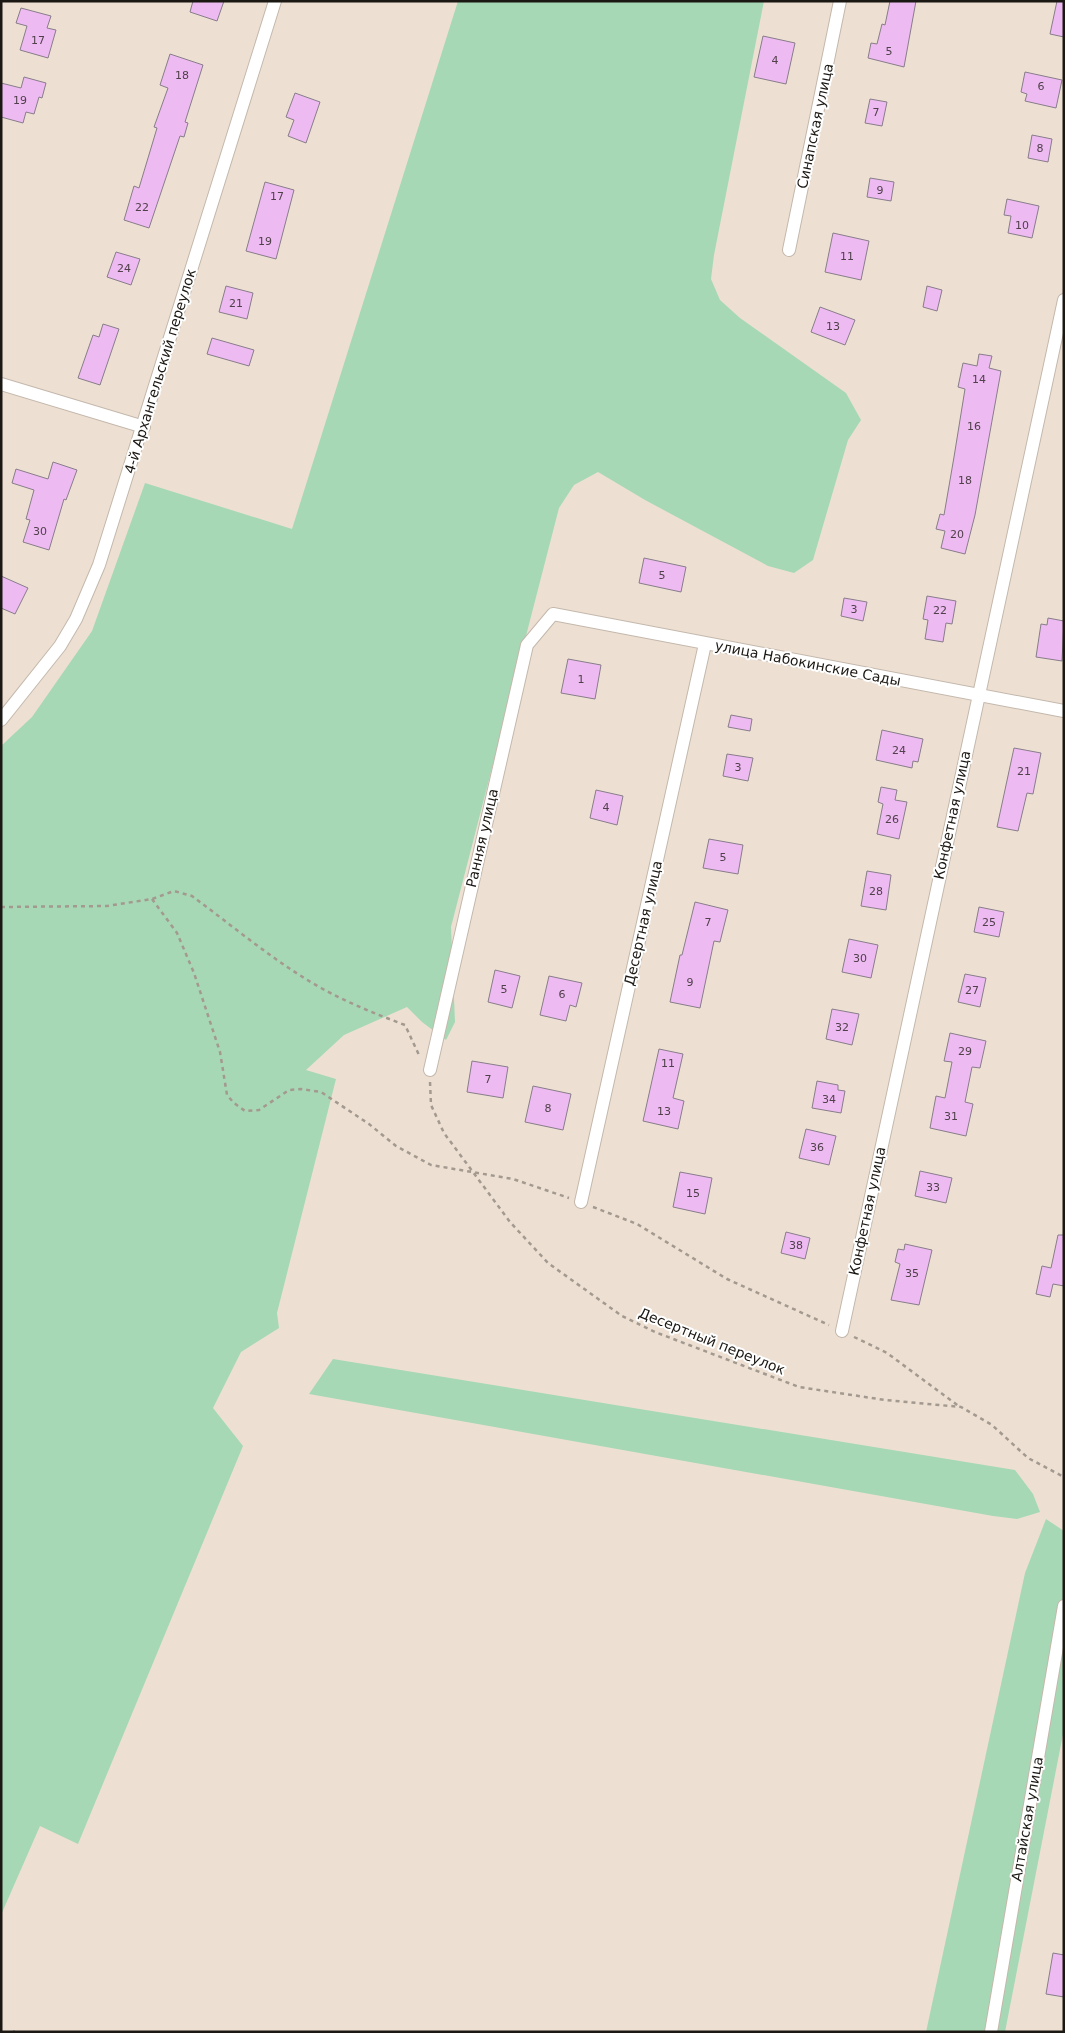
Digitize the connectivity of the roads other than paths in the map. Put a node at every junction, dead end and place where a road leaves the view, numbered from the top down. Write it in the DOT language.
graph roads {
  1 [pos="275,1"];
  2 [pos="840,1"];
  3 [pos="789,250"];
  4 [pos="1064,300"];
  5 [pos="1,384"];
  6 [pos="144,427"];
  7 [pos="553,614"];
  8 [pos="705,644"];
  9 [pos="978,695"];
  10 [pos="1064,711"];
  11 [pos="1,720"];
  12 [pos="430,1070"];
  13 [pos="580,1202"];
  14 [pos="842,1331"];
  15 [pos="1064,1606"];
  16 [pos="991,2032"];
  1 -- 6 [label="street, 4-й Архангельский переулок"];
  2 -- 3 [label="street, Синапская улица"];
  4 -- 9 [label="street, Конфетная улица"];
  5 -- 6 [label="street"];
  6 -- 11 [label="street, 4-й Архангельский переулок"];
  7 -- 8 [label="street, улица Набокинские Сады"];
  7 -- 12 [label="street, Ранняя улица"];
  8 -- 9 [label="street, улица Набокинские Сады"];
  8 -- 13 [label="street, Десертная улица"];
  9 -- 10 [label="street, улица Набокинские Сады"];
  9 -- 14 [label="street, Конфетная улица"];
  15 -- 16 [label="street, Алтайская улица"];
}
